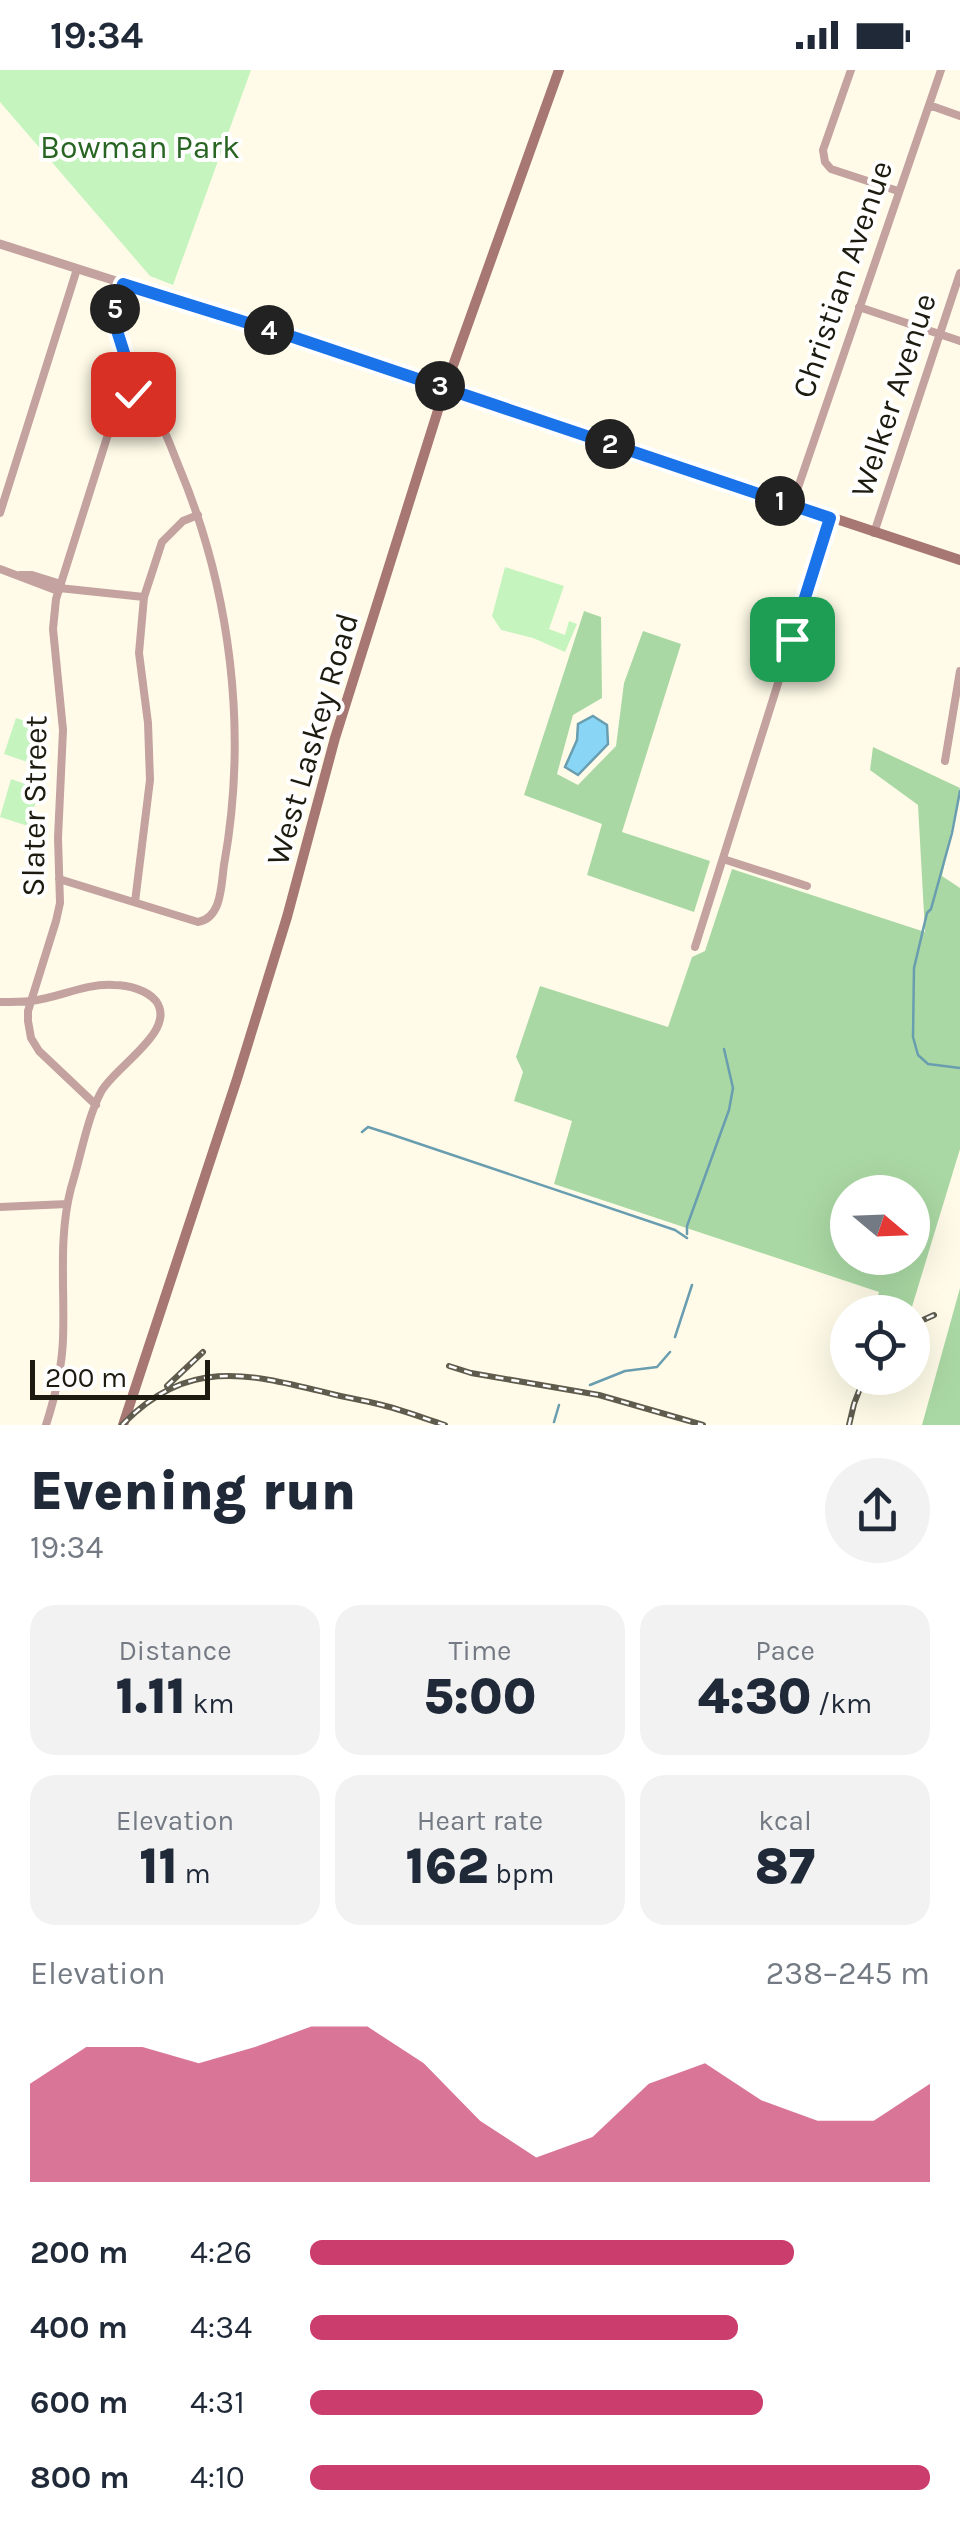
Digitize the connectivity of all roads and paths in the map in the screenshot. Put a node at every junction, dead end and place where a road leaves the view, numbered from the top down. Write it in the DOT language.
graph roads {
  1 [pos="559,70"];
  2 [pos="851,70"];
  3 [pos="940,70"];
  4 [pos="928,106"];
  5 [pos="960,116"];
  6 [pos="898,191"];
  7 [pos="0,244"];
  8 [pos="77,270"];
  9 [pos="960,274"];
  10 [pos="123,284"];
  11 [pos="188,304"];
  12 [pos="859,307"];
  13 [pos="940,335"];
  14 [pos="960,341"];
  15 [pos="446,388"];
  16 [pos="122,390"];
  17 [pos="5,481"];
  18 [pos="792,505"];
  19 [pos="0,513"];
  20 [pos="198,516"];
  21 [pos="830,518"];
  22 [pos="874,533"];
  23 [pos="960,560"];
  24 [pos="0,569"];
  25 [pos="60,588"];
  26 [pos="144,596"];
  27 [pos="960,671"];
  28 [pos="945,761"];
  29 [pos="723,859"];
  30 [pos="60,879"];
  31 [pos="808,886"];
  32 [pos="135,902"];
  33 [pos="695,947"];
  34 [pos="32,1001"];
  35 [pos="0,1002"];
  36 [pos="96,1105"];
  37 [pos="67,1204"];
  38 [pos="0,1207"];
  39 [pos="46,1425"];
  40 [pos="123,1425"];
  1 -- 15 [label="main road, West Laskey Road"];
  2 -- 6 [label="street"];
  3 -- 4 [label="street, Christian Avenue"];
  4 -- 5 [label="street"];
  4 -- 6 [label="street, Christian Avenue"];
  6 -- 12 [label="street, Christian Avenue"];
  7 -- 8 [label="street"];
  8 -- 10 [label="street"];
  8 -- 17 [label="street"];
  9 -- 13 [label="street, Welker Avenue"];
  10 -- 11 [label="street"];
  10 -- 16 [label="street, Slater Street"];
  11 -- 15 [label="main road"];
  12 -- 13 [label="street"];
  12 -- 18 [label="street, Christian Avenue"];
  13 -- 14 [label="street"];
  13 -- 22 [label="street, Welker Avenue"];
  15 -- 18 [label="main road"];
  15 -- 40 [label="main road, West Laskey Road"];
  16 -- 20 [label="street"];
  16 -- 25 [label="street, Slater Street"];
  17 -- 19 [label="street"];
  18 -- 21 [label="main road"];
  20 -- 26 [label="street"];
  20 -- 32 [label="street"];
  21 -- 22 [label="main road"];
  21 -- 29 [label="street"];
  22 -- 23 [label="main road"];
  24 -- 25 [label="street"];
  25 -- 26 [label="street"];
  25 -- 30 [label="street, Slater Street"];
  26 -- 32 [label="street"];
  27 -- 28 [label="street"];
  29 -- 31 [label="street"];
  29 -- 33 [label="street"];
  30 -- 32 [label="street"];
  30 -- 34 [label="street, Slater Street"];
  34 -- 35 [label="street"];
  34 -- 36 [label="street, Slater Street"];
  34 -- 36 [label="street"];
  36 -- 37 [label="street"];
  37 -- 38 [label="street"];
  37 -- 39 [label="street"];
}
